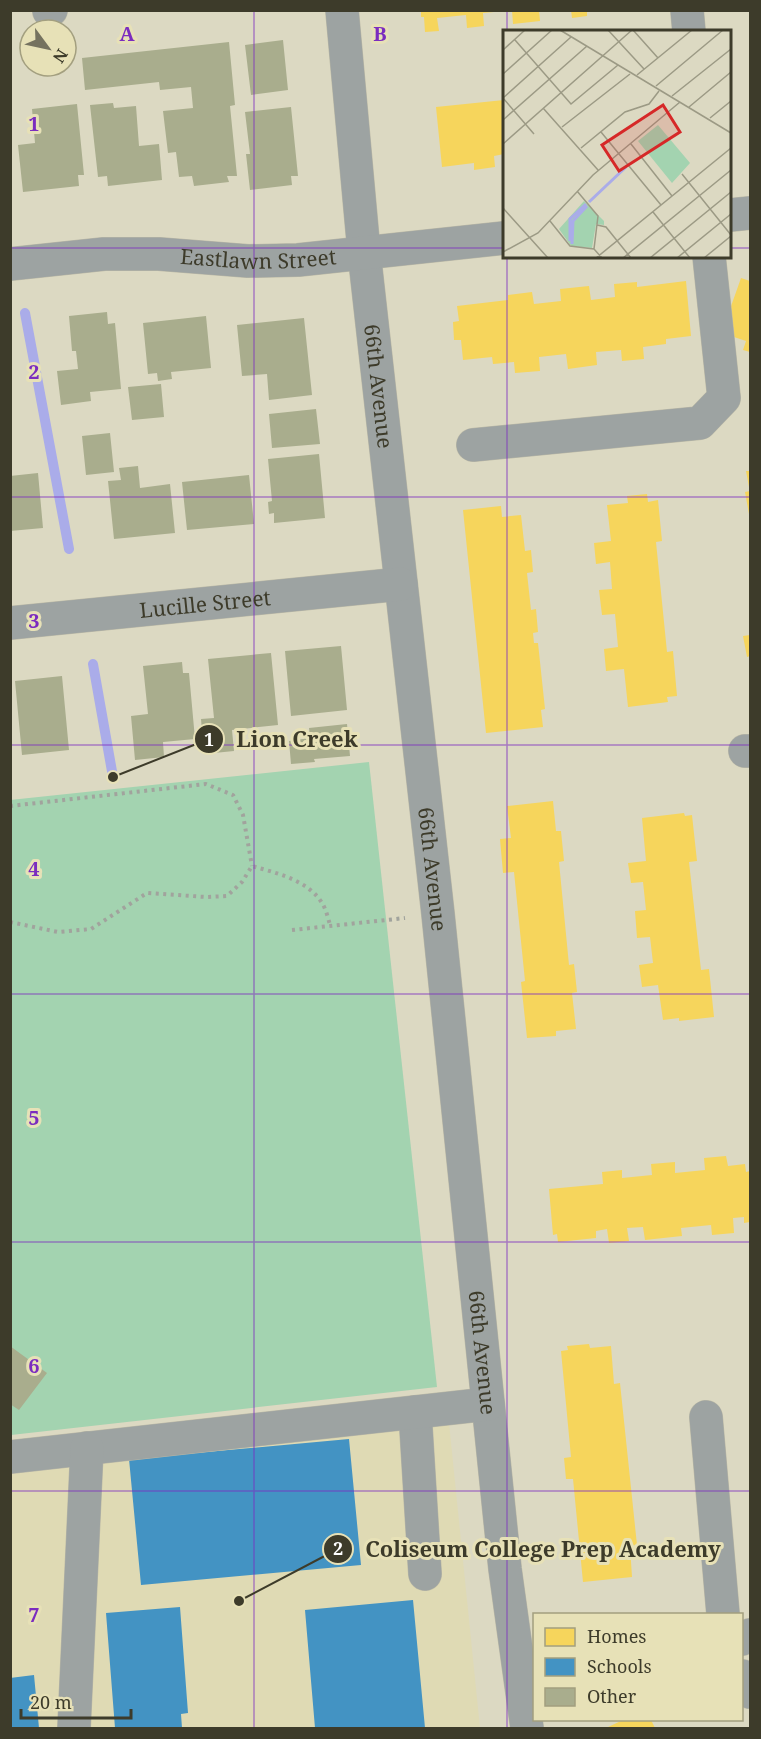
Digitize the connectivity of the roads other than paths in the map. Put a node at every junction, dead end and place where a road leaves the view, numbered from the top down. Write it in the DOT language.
graph roads {
  1 [pos="342,10"];
  2 [pos="687,10"];
  3 [pos="689,30"];
  4 [pos="750,213"];
  5 [pos="731,215"];
  6 [pos="503,238"];
  7 [pos="364,252"];
  8 [pos="709,258"];
  9 [pos="10,264"];
  10 [pos="473,446"];
  11 [pos="400,585"];
  12 [pos="10,623"];
  13 [pos="488,1404"];
  14 [pos="415,1412"];
  15 [pos="706,1417"];
  16 [pos="87,1448"];
  17 [pos="10,1457"];
  18 [pos="425,1574"];
  19 [pos="723,1613"];
  20 [pos="74,1728"];
  21 [pos="527,1728"];
  1 -- 7 [label="street, 66th Avenue"];
  2 -- 3 [label="street"];
  4 -- 5 [label="street"];
  6 -- 7 [label="street, Eastlawn Street"];
  7 -- 9 [label="street, Eastlawn Street"];
  7 -- 11 [label="street, 66th Avenue"];
  8 -- 10 [label="street"];
  11 -- 12 [label="street, Lucille Street"];
  11 -- 13 [label="street, 66th Avenue"];
  13 -- 14 [label="street"];
  13 -- 21 [label="street, 66th Avenue"];
  14 -- 16 [label="street"];
  14 -- 18 [label="street"];
  15 -- 19 [label="street"];
  16 -- 17 [label="street"];
  16 -- 20 [label="street"];
}
